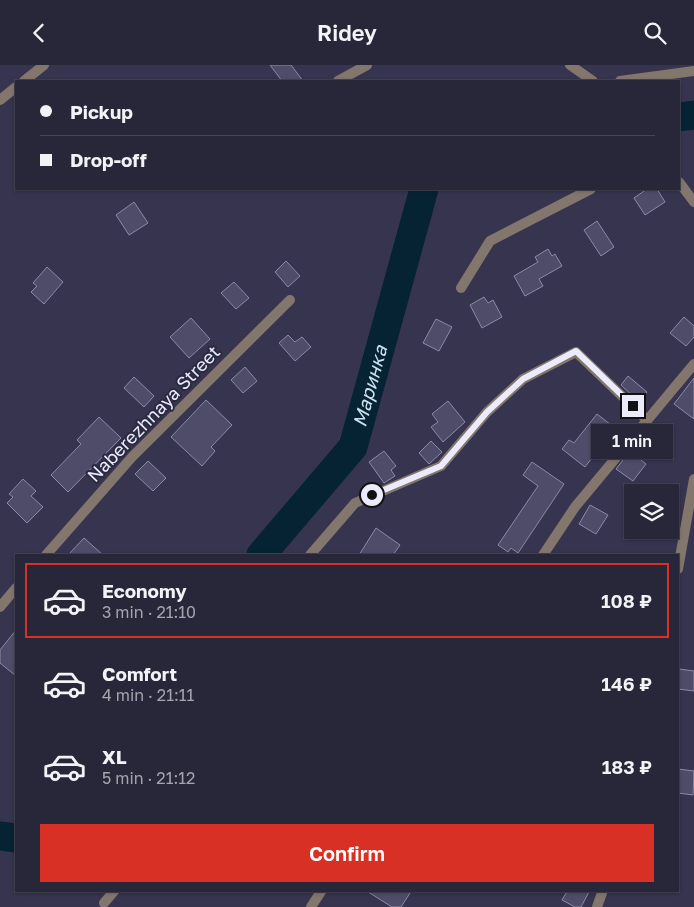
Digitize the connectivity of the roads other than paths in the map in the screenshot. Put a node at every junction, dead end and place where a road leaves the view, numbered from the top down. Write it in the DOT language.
graph roads {
  1 [pos="44,65"];
  2 [pos="367,65"];
  3 [pos="570,65"];
  4 [pos="694,71"];
  5 [pos="25,80"];
  6 [pos="340,80"];
  7 [pos="592,80"];
  8 [pos="627,80"];
  9 [pos="15,88"];
  10 [pos="0,100"];
  11 [pos="680,183"];
  12 [pos="589,190"];
  13 [pos="694,202"];
  14 [pos="462,288"];
  15 [pos="290,300"];
  16 [pos="694,364"];
  17 [pos="647,420"];
  18 [pos="694,479"];
  19 [pos="47,554"];
  20 [pos="311,554"];
  21 [pos="544,554"];
  22 [pos="679,563"];
  23 [pos="15,589"];
  24 [pos="0,607"];
  25 [pos="113,892"];
  26 [pos="321,892"];
  27 [pos="602,892"];
  28 [pos="104,903"];
  29 [pos="311,907"];
  30 [pos="597,907"];
  1 -- 5 [label="street"];
  2 -- 6 [label="street"];
  3 -- 7 [label="street"];
  4 -- 8 [label="street"];
  9 -- 10 [label="street"];
  11 -- 13 [label="street"];
  12 -- 14 [label="street"];
  15 -- 19 [label="street, Naberezhnaya Street"];
  16 -- 17 [label="street"];
  17 -- 20 [label="street"];
  17 -- 21 [label="street"];
  18 -- 22 [label="street"];
  23 -- 24 [label="street"];
  25 -- 28 [label="street"];
  26 -- 29 [label="street"];
  27 -- 30 [label="street"];
}
